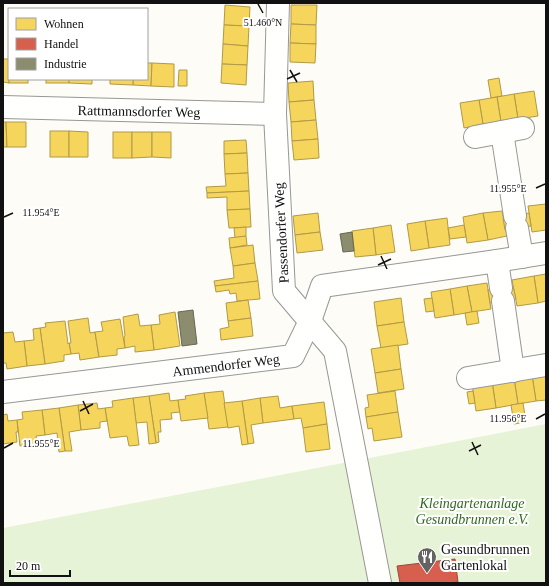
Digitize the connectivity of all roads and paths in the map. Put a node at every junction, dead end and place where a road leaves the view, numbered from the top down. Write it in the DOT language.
graph roads {
  1 [pos="278,3"];
  2 [pos="3,107"];
  3 [pos="275,114"];
  4 [pos="523,128"];
  5 [pos="502,132"];
  6 [pos="475,137"];
  7 [pos="546,253"];
  8 [pos="522,257"];
  9 [pos="497,261"];
  10 [pos="310,321"];
  11 [pos="546,365"];
  12 [pos="513,371"];
  13 [pos="468,378"];
  14 [pos="3,392"];
  15 [pos="380,583"];
  1 -- 3 [label="street, Passendorfer Weg"];
  2 -- 3 [label="street, Rattmannsdorfer Weg"];
  3 -- 10 [label="street, Passendorfer Weg"];
  4 -- 5 [label="street"];
  5 -- 6 [label="street"];
  5 -- 8 [label="street"];
  7 -- 8 [label="street, Ammendorfer Weg"];
  8 -- 9 [label="street, Ammendorfer Weg"];
  9 -- 10 [label="street, Ammendorfer Weg"];
  9 -- 12 [label="street"];
  10 -- 14 [label="street, Ammendorfer Weg"];
  10 -- 15 [label="street, Passendorfer Weg"];
  11 -- 12 [label="street"];
  12 -- 13 [label="street"];
}
